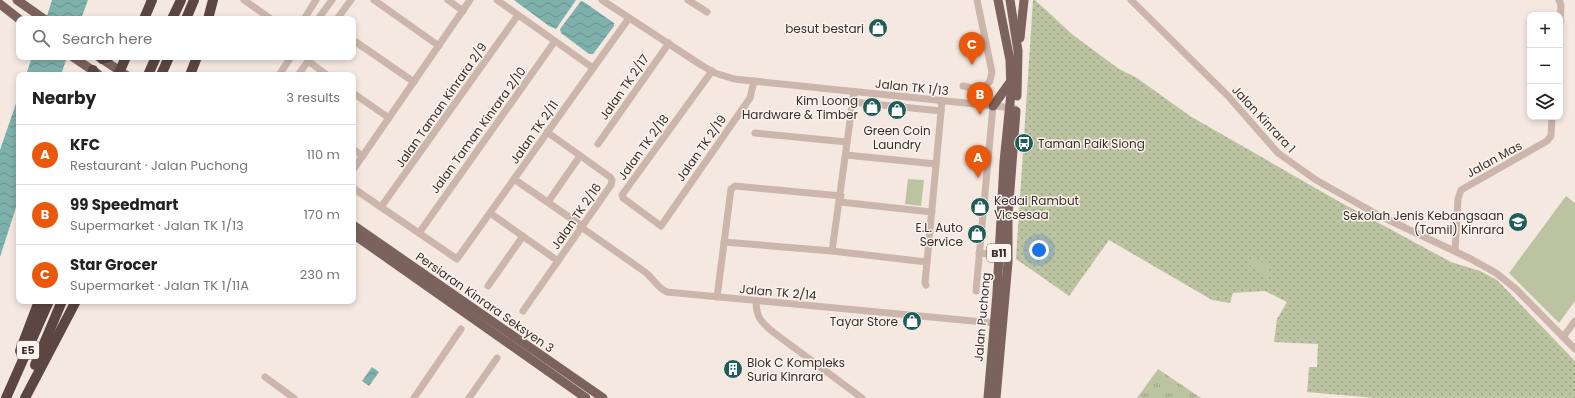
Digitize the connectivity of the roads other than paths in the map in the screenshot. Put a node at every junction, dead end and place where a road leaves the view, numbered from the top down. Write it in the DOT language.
graph roads {
  1 [pos="152,0"];
  2 [pos="181,0"];
  3 [pos="194,0"];
  4 [pos="213,0"];
  5 [pos="244,0"];
  6 [pos="316,0"];
  7 [pos="332,0"];
  8 [pos="351,0"];
  9 [pos="374,0"];
  10 [pos="448,0"];
  11 [pos="470,0"];
  12 [pos="497,0"];
  13 [pos="602,0"];
  14 [pos="688,0"];
  15 [pos="977,0"];
  16 [pos="998,0"];
  17 [pos="1004,0"];
  18 [pos="1010,0"];
  19 [pos="1024,0"];
  20 [pos="1131,0"];
  21 [pos="1559,0"];
  22 [pos="18,1"];
  23 [pos="0,4"];
  24 [pos="463,11"];
  25 [pos="707,12"];
  26 [pos="1561,12"];
  27 [pos="518,15"];
  28 [pos="15,16"];
  29 [pos="40,16"];
  30 [pos="145,16"];
  31 [pos="173,16"];
  32 [pos="187,16"];
  33 [pos="209,16"];
  34 [pos="267,16"];
  35 [pos="306,16"];
  36 [pos="320,16"];
  37 [pos="340,16"];
  38 [pos="629,18"];
  39 [pos="555,41"];
  40 [pos="356,42"];
  41 [pos="669,43"];
  42 [pos="439,46"];
  43 [pos="1018,51"];
  44 [pos="77,60"];
  45 [pos="105,60"];
  46 [pos="125,60"];
  47 [pos="155,60"];
  48 [pos="168,60"];
  49 [pos="196,60"];
  50 [pos="289,60"];
  51 [pos="308,60"];
  52 [pos="310,60"];
  53 [pos="1010,60"];
  54 [pos="593,68"];
  55 [pos="712,71"];
  56 [pos="94,72"];
  57 [pos="120,72"];
  58 [pos="122,72"];
  59 [pos="149,72"];
  60 [pos="162,72"];
  61 [pos="191,72"];
  62 [pos="281,72"];
  63 [pos="300,72"];
  64 [pos="324,72"];
  65 [pos="754,81"];
  66 [pos="1011,81"];
  67 [pos="414,82"];
  68 [pos="963,86"];
  69 [pos="854,92"];
  70 [pos="356,95"];
  71 [pos="942,100"];
  72 [pos="853,102"];
  73 [pos="993,106"];
  74 [pos="1013,108"];
  75 [pos="941,111"];
  76 [pos="389,118"];
  77 [pos="1552,120"];
  78 [pos="547,132"];
  79 [pos="755,133"];
  80 [pos="847,142"];
  81 [pos="598,144"];
  82 [pos="356,150"];
  83 [pos="846,154"];
  84 [pos="363,156"];
  85 [pos="580,156"];
  86 [pos="936,164"];
  87 [pos="356,166"];
  88 [pos="514,179"];
  89 [pos="356,190"];
  90 [pos="840,199"];
  91 [pos="548,202"];
  92 [pos="381,207"];
  93 [pos="932,212"];
  94 [pos="490,213"];
  95 [pos="661,226"];
  96 [pos="356,227"];
  97 [pos="582,227"];
  98 [pos="418,232"];
  99 [pos="356,236"];
  100 [pos="523,236"];
  101 [pos="724,242"];
  102 [pos="832,251"];
  103 [pos="1455,251"];
  104 [pos="979,253"];
  105 [pos="999,255"];
  106 [pos="558,261"];
  107 [pos="927,262"];
  108 [pos="926,285"];
  109 [pos="488,286"];
  110 [pos="976,291"];
  111 [pos="716,297"];
  112 [pos="756,301"];
  113 [pos="38,304"];
  114 [pos="48,304"];
  115 [pos="61,304"];
  116 [pos="74,304"];
  117 [pos="523,311"];
  118 [pos="1575,321"];
  119 [pos="994,323"];
  120 [pos="461,330"];
  121 [pos="1563,337"];
  122 [pos="1575,349"];
  123 [pos="497,358"];
  124 [pos="563,370"];
  125 [pos="265,377"];
  126 [pos="5,398"];
  127 [pos="20,398"];
  128 [pos="26,398"];
  129 [pos="294,398"];
  130 [pos="414,398"];
  131 [pos="469,398"];
  132 [pos="586,398"];
  133 [pos="593,398"];
  134 [pos="603,398"];
  135 [pos="862,398"];
  136 [pos="988,398"];
  137 [pos="996,398"];
  1 -- 30 [label="highway"];
  2 -- 31 [label="highway"];
  3 -- 32 [label="highway"];
  4 -- 33 [label="highway"];
  5 -- 34 [label="street"];
  6 -- 35 [label="street"];
  7 -- 36 [label="street"];
  8 -- 37 [label="street"];
  9 -- 42 [label="street"];
  10 -- 24 [label="street"];
  11 -- 24 [label="street"];
  12 -- 27 [label="street"];
  13 -- 38 [label="street, Jalan TK 1/13"];
  14 -- 25 [label="street"];
  15 -- 68 [label="street"];
  16 -- 53 [label="main road, Jalan Puchong / B11"];
  17 -- 53 [label="main road"];
  18 -- 43 [label="main road, Jalan Puchong / B11"];
  19 -- 43 [label="main road"];
  20 -- 103 [label="street, Jalan Kinrara 1"];
  21 -- 26 [label="street"];
  22 -- 29 [label="main road"];
  23 -- 28 [label="main road"];
  24 -- 42 [label="street"];
  27 -- 39 [label="street"];
  27 -- 92 [label="street, Jalan Taman Kinrara 2/9"];
  38 -- 41 [label="street, Jalan TK 1/13"];
  38 -- 54 [label="street, Jalan TK 2/11"];
  39 -- 54 [label="street"];
  39 -- 98 [label="street, Jalan Taman Kinrara 2/10"];
  40 -- 67 [label="street"];
  41 -- 55 [label="street, Jalan TK 1/13"];
  41 -- 81 [label="street, Jalan TK 2/17"];
  42 -- 67 [label="street"];
  43 -- 74 [label="main road, Jalan Puchong / B11"];
  44 -- 56 [label="main road"];
  45 -- 57 [label="main road"];
  46 -- 58 [label="highway"];
  47 -- 59 [label="highway"];
  48 -- 60 [label="highway"];
  49 -- 61 [label="highway"];
  50 -- 62 [label="street"];
  51 -- 63 [label="street"];
  52 -- 64 [label="street"];
  53 -- 66 [label="main road, Jalan Puchong / B11"];
  54 -- 78 [label="street, Jalan TK 2/11"];
  55 -- 65 [label="street, Jalan TK 1/13"];
  55 -- 95 [label="street, Jalan TK 2/18"];
  65 -- 69 [label="street, Jalan TK 1/13"];
  65 -- 95 [label="street, Jalan TK 2/19"];
  66 -- 73 [label="main road"];
  66 -- 74 [label="main road, Jalan Puchong / B11"];
  67 -- 76 [label="street"];
  69 -- 71 [label="street, Jalan TK 1/13"];
  69 -- 72 [label="street"];
  70 -- 76 [label="street"];
  71 -- 73 [label="street, Jalan TK 1/13"];
  71 -- 75 [label="street"];
  72 -- 75 [label="street"];
  72 -- 80 [label="street"];
  73 -- 74 [label="street, Jalan TK 1/13"];
  73 -- 104 [label="street"];
  74 -- 105 [label="main road, Jalan Puchong / B11"];
  74 -- 137 [label="main road, Jalan Puchong / B11"];
  75 -- 86 [label="street"];
  76 -- 84 [label="street"];
  77 -- 103 [label="street, Jalan Mas"];
  78 -- 85 [label="street, Jalan TK 2/16"];
  78 -- 88 [label="street, Jalan TK 2/11"];
  79 -- 80 [label="street"];
  80 -- 83 [label="street"];
  82 -- 84 [label="street"];
  83 -- 86 [label="street"];
  83 -- 90 [label="street"];
  84 -- 87 [label="street"];
  85 -- 91 [label="street"];
  85 -- 97 [label="street, Jalan TK 2/16"];
  86 -- 93 [label="street"];
  88 -- 91 [label="street, Jalan TK 2/14"];
  88 -- 94 [label="street, Jalan TK 2/11"];
  89 -- 92 [label="street"];
  90 -- 93 [label="street"];
  90 -- 101 [label="street"];
  90 -- 102 [label="street"];
  91 -- 97 [label="street, Jalan TK 2/14"];
  92 -- 98 [label="street"];
  93 -- 107 [label="street"];
  94 -- 98 [label="street, Jalan TK 2/11"];
  94 -- 100 [label="street"];
  96 -- 124 [label="main road, Persiaran Kinrara Seksyen 3"];
  97 -- 106 [label="street, Jalan TK 2/16"];
  97 -- 111 [label="street, Jalan TK 2/14"];
  99 -- 132 [label="main road, Persiaran Kinrara Seksyen 3"];
  100 -- 106 [label="street"];
  100 -- 109 [label="street"];
  101 -- 102 [label="street"];
  101 -- 111 [label="street"];
  102 -- 107 [label="street"];
  103 -- 121 [label="street, Jalan Kinrara 1"];
  104 -- 105 [label="street"];
  104 -- 110 [label="street"];
  105 -- 119 [label="main road, Jalan Puchong / B11"];
  106 -- 117 [label="street, Jalan TK 2/16"];
  107 -- 108 [label="street"];
  111 -- 112 [label="street, Jalan TK 2/14"];
  112 -- 119 [label="street, Jalan TK 2/14"];
  112 -- 135 [label="street"];
  113 -- 126 [label="highway"];
  114 -- 126 [label="highway, E5"];
  115 -- 127 [label="highway, E5"];
  116 -- 128 [label="highway"];
  118 -- 121 [label="street"];
  119 -- 136 [label="main road, Jalan Puchong / B11"];
  120 -- 130 [label="street"];
  121 -- 122 [label="street, Jalan Kinrara 1"];
  123 -- 131 [label="street"];
  124 -- 133 [label="main road"];
  124 -- 134 [label="main road, Persiaran Kinrara Seksyen 3"];
  125 -- 129 [label="street"];
}
